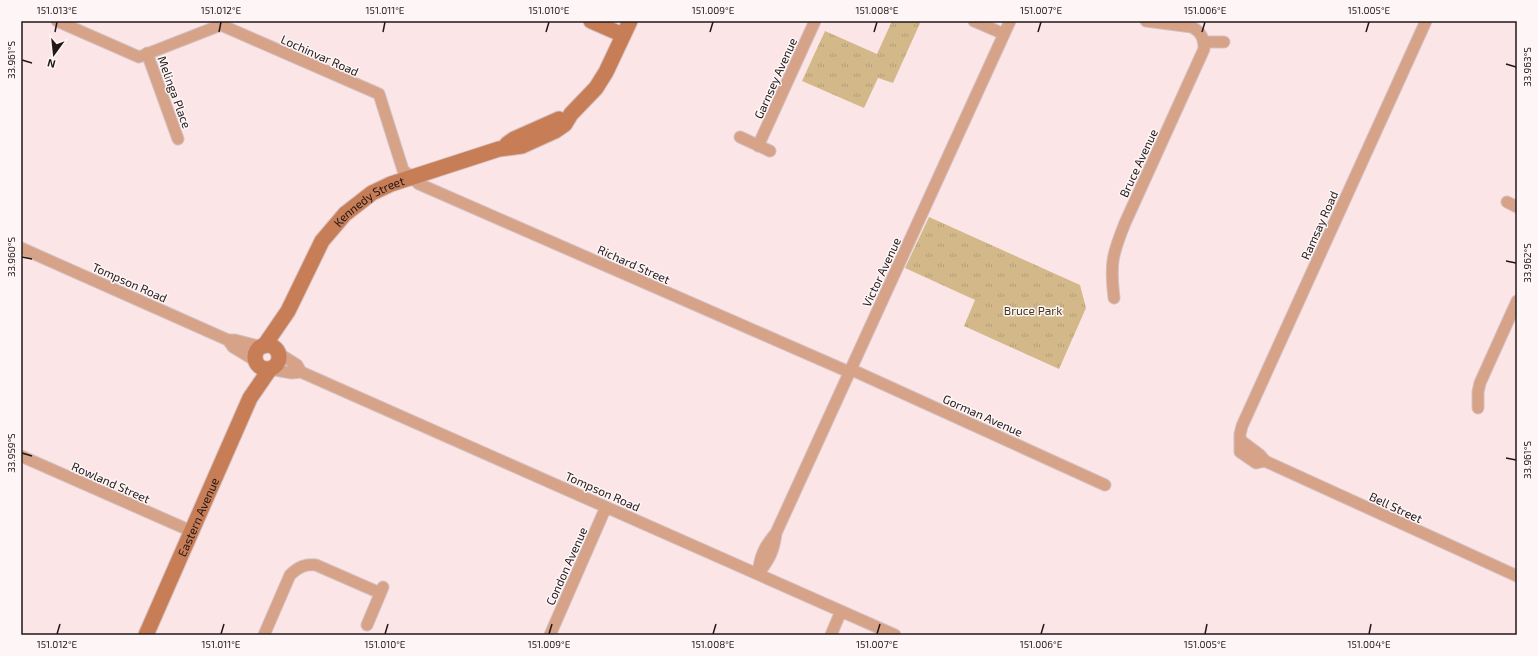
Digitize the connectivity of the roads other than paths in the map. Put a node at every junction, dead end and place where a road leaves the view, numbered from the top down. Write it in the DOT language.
graph roads {
  1 [pos="57,21"];
  2 [pos="591,21"];
  3 [pos="630,21"];
  4 [pos="815,21"];
  5 [pos="974,21"];
  6 [pos="1010,21"];
  7 [pos="1146,21"];
  8 [pos="1426,21"];
  9 [pos="1004,34"];
  10 [pos="623,35"];
  11 [pos="1204,42"];
  12 [pos="1224,42"];
  13 [pos="147,53"];
  14 [pos="740,138"];
  15 [pos="178,139"];
  16 [pos="758,146"];
  17 [pos="770,151"];
  18 [pos="411,176"];
  19 [pos="21,248"];
  20 [pos="1114,298"];
  21 [pos="1517,301"];
  22 [pos="288,311"];
  23 [pos="228,340"];
  24 [pos="263,346"];
  25 [pos="278,353"];
  26 [pos="263,366"];
  27 [pos="850,371"];
  28 [pos="301,372"];
  29 [pos="1478,408"];
  30 [pos="1240,440"];
  31 [pos="21,456"];
  32 [pos="1105,485"];
  33 [pos="606,507"];
  34 [pos="191,531"];
  35 [pos="758,574"];
  36 [pos="1517,576"];
  37 [pos="841,611"];
  38 [pos="367,625"];
  39 [pos="146,635"];
  40 [pos="264,635"];
  41 [pos="550,635"];
  42 [pos="830,635"];
  43 [pos="895,635"];
  1 -- 13 [label="street, Lochinvar Road"];
  2 -- 10 [label="street"];
  3 -- 10 [label="street, Kennedy Street"];
  4 -- 16 [label="street, Garnsey Avenue"];
  5 -- 9 [label="street"];
  6 -- 9 [label="street, Victor Avenue"];
  7 -- 11 [label="street"];
  8 -- 30 [label="street, Ramsay Road"];
  9 -- 27 [label="street, Victor Avenue"];
  10 -- 18 [label="street, Kennedy Street"];
  11 -- 12 [label="street"];
  11 -- 20 [label="street, Bruce Avenue"];
  13 -- 15 [label="street, Melinga Place"];
  13 -- 18 [label="street, Lochinvar Road"];
  14 -- 16 [label="street"];
  16 -- 17 [label="street"];
  18 -- 22 [label="street, Kennedy Street"];
  18 -- 27 [label="street, Richard Street"];
  19 -- 23 [label="street, Tompson Road"];
  21 -- 29 [label="street"];
  22 -- 24 [label="street, Kennedy Street"];
  22 -- 25 [label="street, Kennedy Street"];
  23 -- 24 [label="street, Tompson Road"];
  23 -- 26 [label="street, Tompson Road"];
  24 -- 25 [label="street"];
  24 -- 26 [label="street"];
  25 -- 26 [label="street"];
  25 -- 28 [label="street, Tompson Road"];
  26 -- 28 [label="street, Tompson Road"];
  26 -- 34 [label="street, Eastern Avenue"];
  27 -- 32 [label="street, Gorman Avenue"];
  27 -- 35 [label="street, Victor Avenue"];
  28 -- 33 [label="street, Tompson Road"];
  30 -- 36 [label="street, Bell Street"];
  31 -- 34 [label="street, Rowland Street"];
  33 -- 35 [label="street, Tompson Road"];
  33 -- 41 [label="street, Condon Avenue"];
  34 -- 39 [label="street, Eastern Avenue"];
  35 -- 37 [label="street, Tompson Road"];
  37 -- 42 [label="street"];
  37 -- 43 [label="street, Tompson Road"];
  38 -- 40 [label="street"];
}
